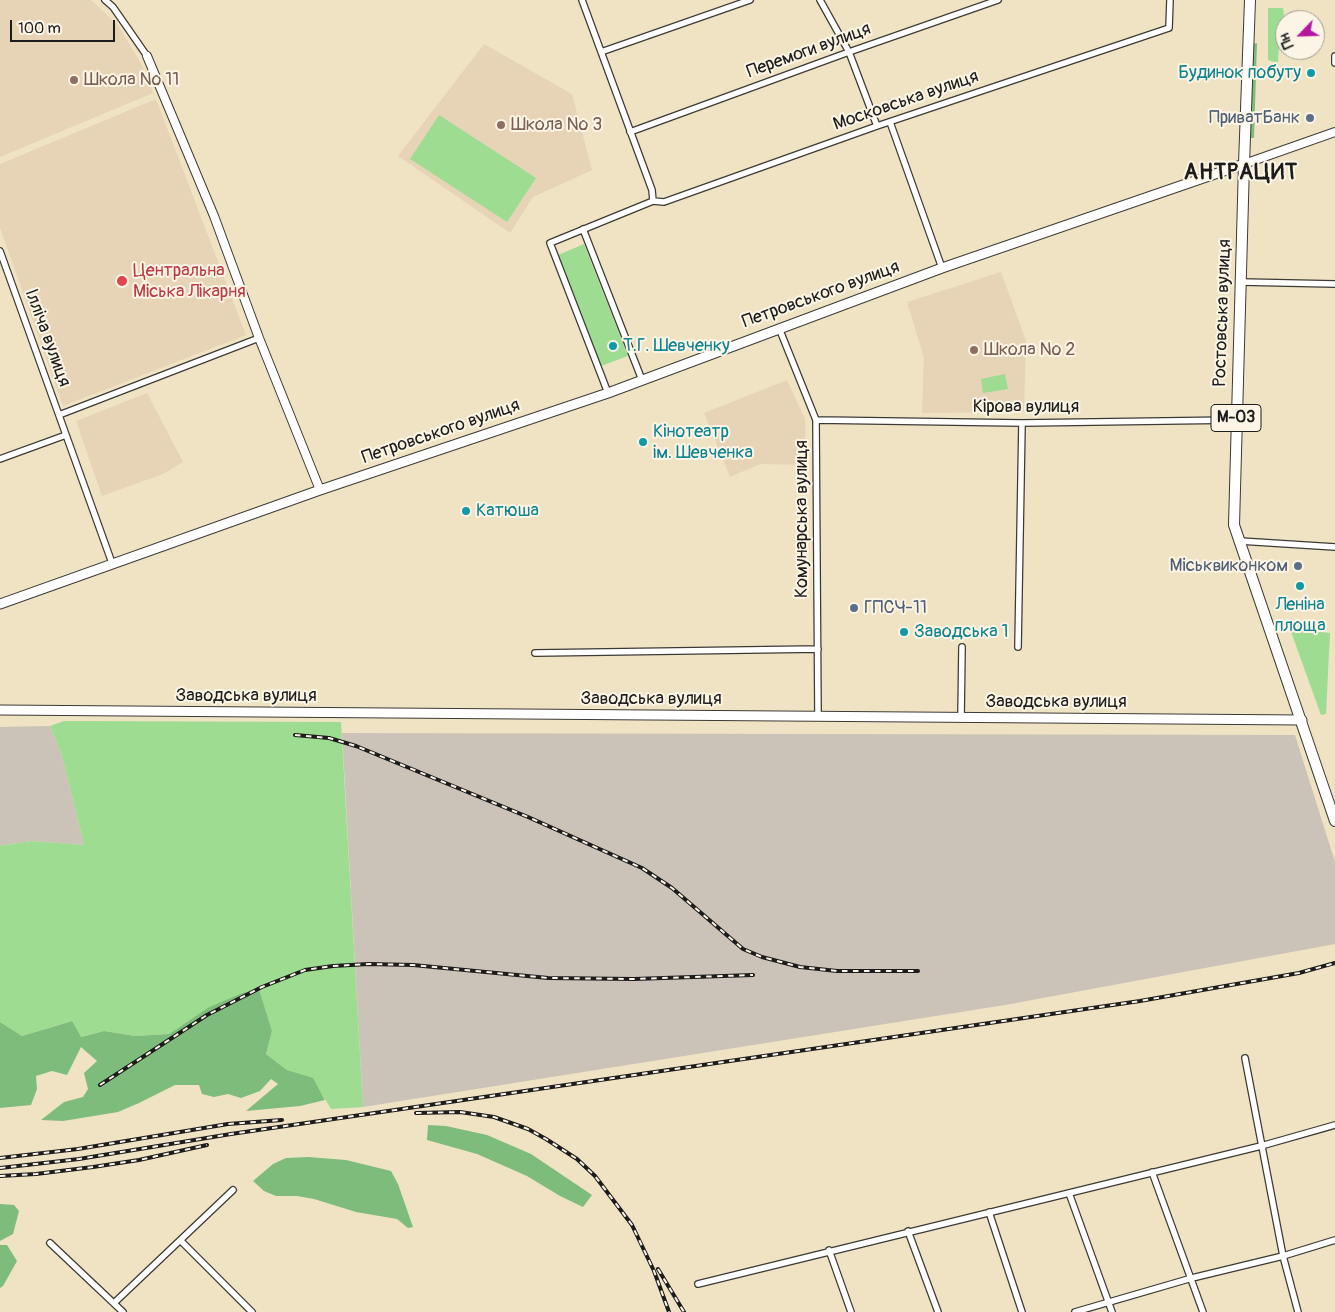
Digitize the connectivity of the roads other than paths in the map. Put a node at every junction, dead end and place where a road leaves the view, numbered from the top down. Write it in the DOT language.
graph roads {
  1 [pos="105,0"];
  2 [pos="582,0"];
  3 [pos="750,0"];
  4 [pos="820,0"];
  5 [pos="998,0"];
  6 [pos="1170,0"];
  7 [pos="1250,0"];
  8 [pos="113,3"];
  9 [pos="601,52"];
  10 [pos="849,52"];
  11 [pos="147,56"];
  12 [pos="1335,56"];
  13 [pos="1335,63"];
  14 [pos="890,122"];
  15 [pos="877,126"];
  16 [pos="630,132"];
  17 [pos="1335,132"];
  18 [pos="1244,164"];
  19 [pos="653,200"];
  20 [pos="583,229"];
  21 [pos="0,251"];
  22 [pos="942,268"];
  23 [pos="1241,282"];
  24 [pos="1335,284"];
  25 [pos="779,328"];
  26 [pos="259,338"];
  27 [pos="642,380"];
  28 [pos="608,393"];
  29 [pos="59,415"];
  30 [pos="816,420"];
  31 [pos="1236,420"];
  32 [pos="1022,423"];
  33 [pos="66,435"];
  34 [pos="0,458"];
  35 [pos="320,490"];
  36 [pos="1240,541"];
  37 [pos="1335,547"];
  38 [pos="112,563"];
  39 [pos="0,604"];
  40 [pos="962,647"];
  41 [pos="1018,647"];
  42 [pos="818,649"];
  43 [pos="535,653"];
  44 [pos="0,710"];
  45 [pos="818,716"];
  46 [pos="961,718"];
  47 [pos="1302,720"];
  48 [pos="1335,820"];
  49 [pos="1245,1058"];
  50 [pos="1335,1125"];
  51 [pos="1261,1146"];
  52 [pos="1152,1172"];
  53 [pos="234,1190"];
  54 [pos="1068,1193"];
  55 [pos="989,1212"];
  56 [pos="908,1231"];
  57 [pos="1335,1240"];
  58 [pos="181,1241"];
  59 [pos="50,1243"];
  60 [pos="829,1250"];
  61 [pos="1284,1256"];
  62 [pos="1192,1278"];
  63 [pos="698,1284"];
  64 [pos="1108,1302"];
  65 [pos="114,1303"];
  66 [pos="123,1312"];
  67 [pos="252,1312"];
  68 [pos="851,1312"];
  69 [pos="938,1312"];
  70 [pos="1022,1312"];
  71 [pos="1075,1312"];
  72 [pos="1112,1312"];
  73 [pos="1203,1312"];
  74 [pos="1298,1312"];
  1 -- 8 [label="street"];
  2 -- 9 [label="street"];
  3 -- 9 [label="street"];
  4 -- 10 [label="street"];
  5 -- 10 [label="street, Перемоги вулиця"];
  6 -- 14 [label="street, Московська вулиця"];
  7 -- 18 [label="highway, Ростовська вулиця / М-03"];
  8 -- 11 [label="street"];
  9 -- 16 [label="street"];
  10 -- 15 [label="street"];
  10 -- 16 [label="street, Перемоги вулиця"];
  11 -- 26 [label="street"];
  12 -- 13 [label="street"];
  14 -- 15 [label="street, Московська вулиця"];
  14 -- 22 [label="street"];
  15 -- 19 [label="street, Московська вулиця"];
  16 -- 19 [label="street"];
  17 -- 18 [label="street, Петровського вулиця"];
  18 -- 22 [label="main road, Петровського вулиця"];
  18 -- 23 [label="highway, Ростовська вулиця / М-03"];
  19 -- 20 [label="street, Московська вулиця"];
  20 -- 27 [label="street"];
  20 -- 28 [label="street, Московська вулиця"];
  21 -- 29 [label="street, Ілліча вулиця"];
  22 -- 25 [label="main road, Петровського вулиця"];
  23 -- 24 [label="street"];
  23 -- 31 [label="highway, Ростовська вулиця / М-03"];
  25 -- 27 [label="main road, Петровського вулиця"];
  25 -- 30 [label="street, Комунарська вулиця"];
  26 -- 29 [label="street"];
  26 -- 35 [label="street"];
  27 -- 28 [label="main road, Петровського вулиця"];
  28 -- 35 [label="main road, Петровського вулиця"];
  29 -- 33 [label="street, Ілліча вулиця"];
  30 -- 32 [label="street, Кірова вулиця"];
  30 -- 42 [label="street, Комунарська вулиця"];
  31 -- 32 [label="street, Кірова вулиця"];
  31 -- 36 [label="highway, Ростовська вулиця / М-03"];
  32 -- 41 [label="street"];
  33 -- 34 [label="street"];
  33 -- 38 [label="street, Ілліча вулиця"];
  35 -- 38 [label="main road, Петровського вулиця"];
  36 -- 37 [label="street"];
  36 -- 47 [label="highway, Ростовська вулиця / М-03"];
  38 -- 39 [label="main road, Петровського вулиця"];
  40 -- 46 [label="street"];
  42 -- 43 [label="street"];
  42 -- 45 [label="street, Комунарська вулиця"];
  44 -- 45 [label="main road, Заводська вулиця"];
  45 -- 46 [label="main road, Заводська вулиця"];
  46 -- 47 [label="main road, Заводська вулиця"];
  47 -- 48 [label="highway, Ростовська вулиця / М-03"];
  49 -- 51 [label="street"];
  50 -- 51 [label="street"];
  51 -- 52 [label="street"];
  51 -- 61 [label="street"];
  52 -- 54 [label="street"];
  52 -- 62 [label="street"];
  53 -- 58 [label="street"];
  54 -- 55 [label="street"];
  54 -- 64 [label="street"];
  55 -- 56 [label="street"];
  55 -- 70 [label="street"];
  56 -- 60 [label="street"];
  56 -- 69 [label="street"];
  57 -- 61 [label="street"];
  58 -- 65 [label="street"];
  58 -- 67 [label="street"];
  59 -- 65 [label="street"];
  60 -- 63 [label="street"];
  60 -- 68 [label="street"];
  61 -- 62 [label="street"];
  61 -- 74 [label="street"];
  62 -- 64 [label="street"];
  62 -- 73 [label="street"];
  64 -- 71 [label="street"];
  64 -- 72 [label="street"];
  65 -- 66 [label="street"];
}
